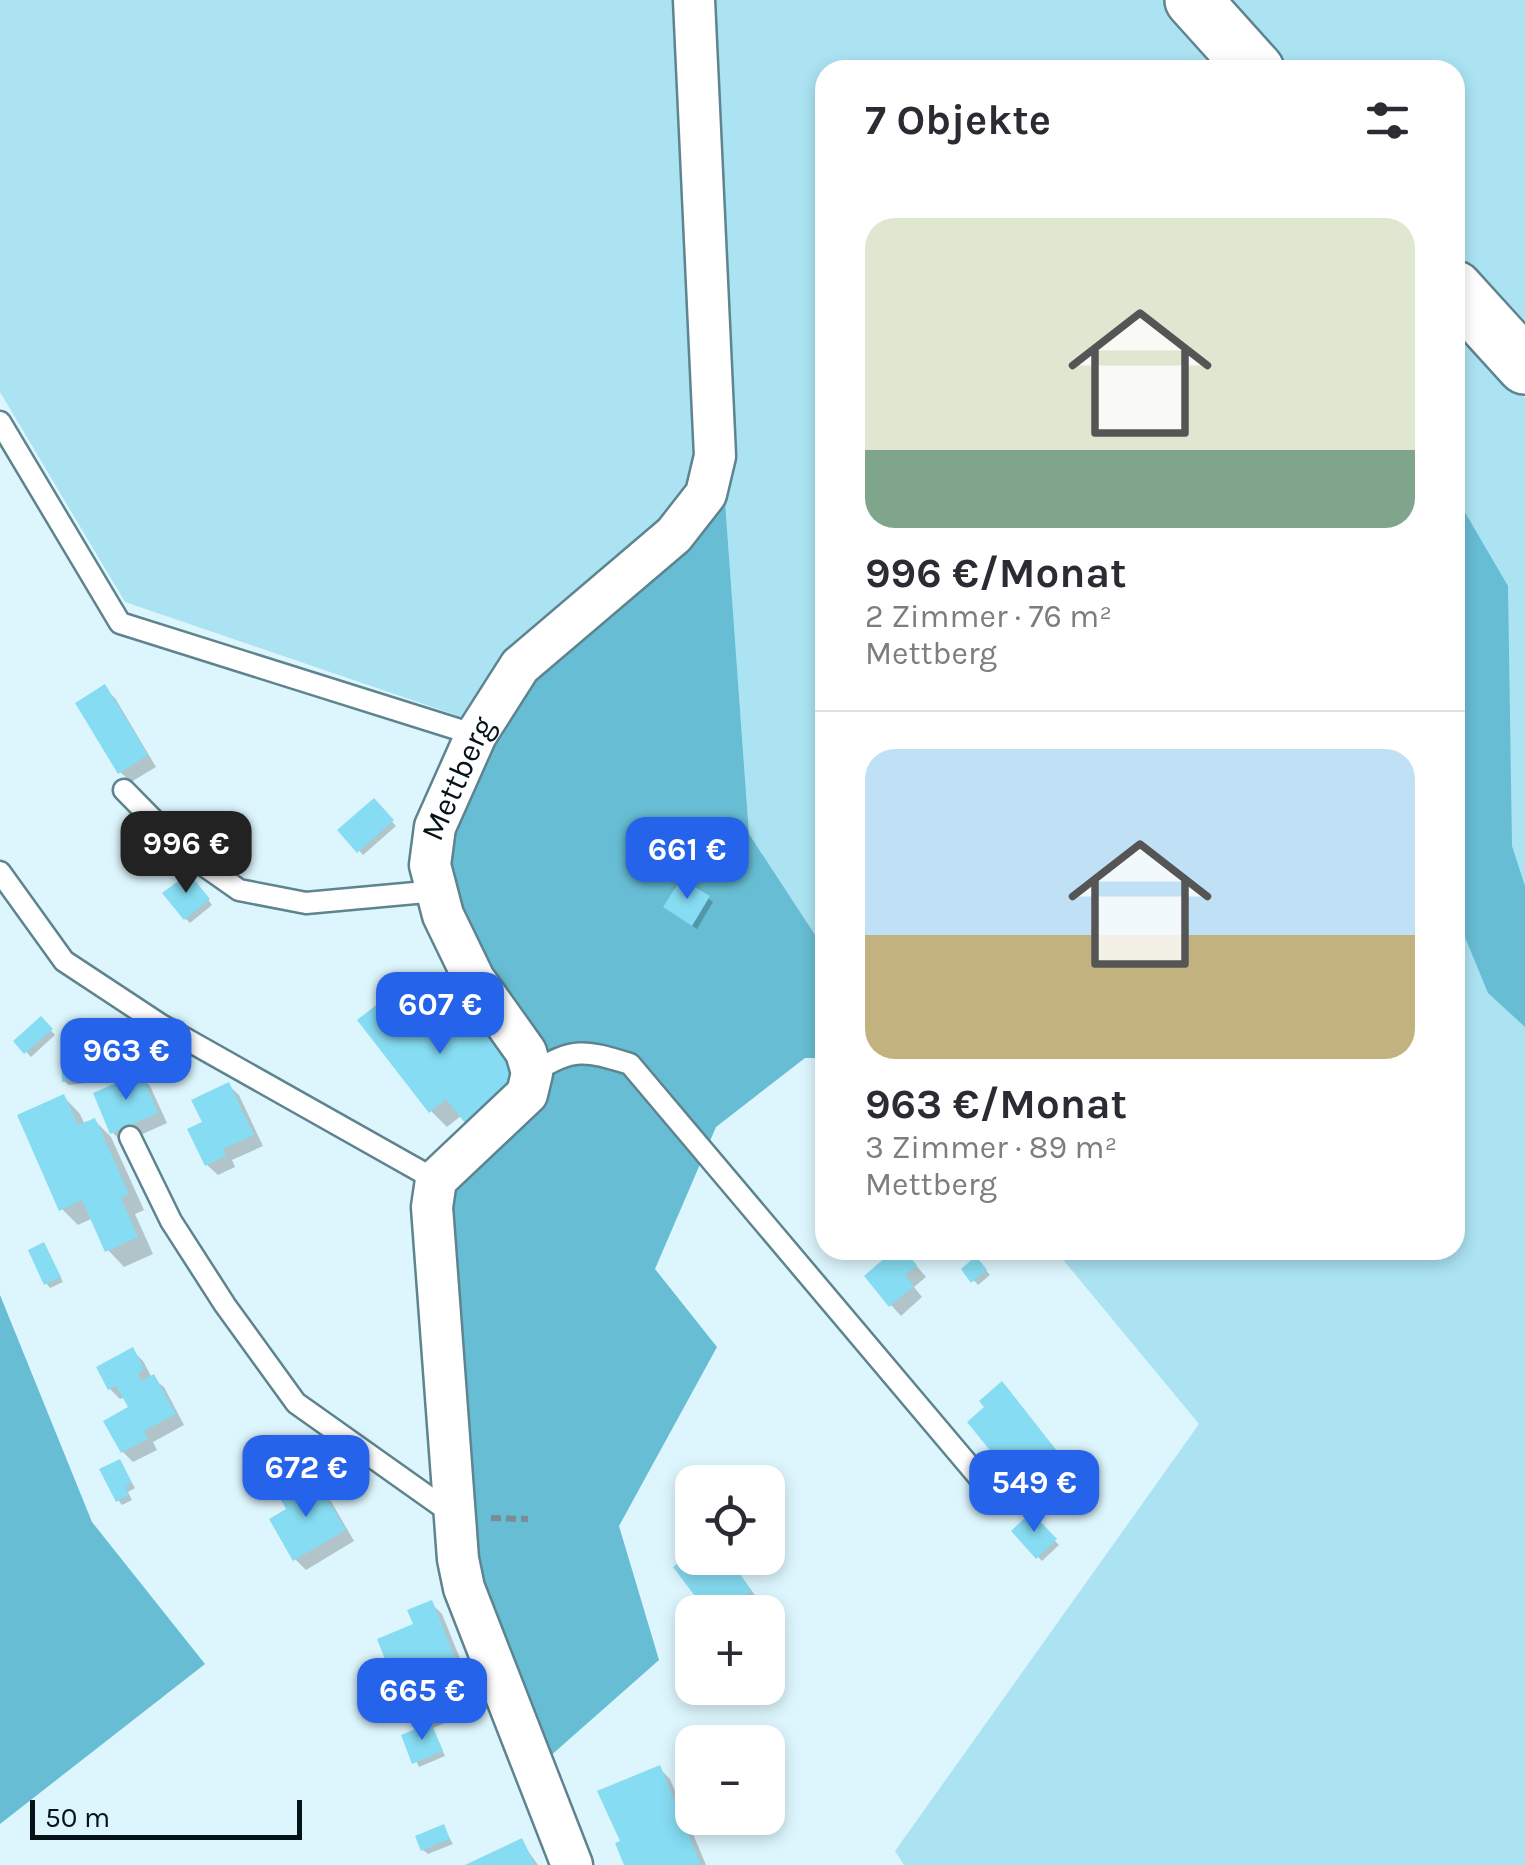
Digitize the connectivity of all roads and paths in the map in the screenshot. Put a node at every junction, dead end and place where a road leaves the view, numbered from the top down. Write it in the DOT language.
graph roads {
  1 [pos="694,0"];
  2 [pos="1193,0"];
  3 [pos="1247,60"];
  4 [pos="1465,300"];
  5 [pos="1525,366"];
  6 [pos="0,422"];
  7 [pos="476,735"];
  8 [pos="124,790"];
  9 [pos="0,872"];
  10 [pos="437,891"];
  11 [pos="532,1073"];
  12 [pos="130,1137"];
  13 [pos="436,1180"];
  14 [pos="999,1501"];
  15 [pos="455,1516"];
  16 [pos="572,1865"];
  1 -- 7 [label="street, Mettberg"];
  2 -- 3 [label="main road"];
  4 -- 5 [label="main road"];
  6 -- 7 [label="lane"];
  7 -- 10 [label="street, Mettberg"];
  8 -- 10 [label="lane"];
  9 -- 13 [label="lane"];
  10 -- 11 [label="street, Mettberg"];
  11 -- 13 [label="street"];
  11 -- 14 [label="lane"];
  12 -- 15 [label="lane"];
  13 -- 15 [label="street"];
  15 -- 16 [label="street"];
}
